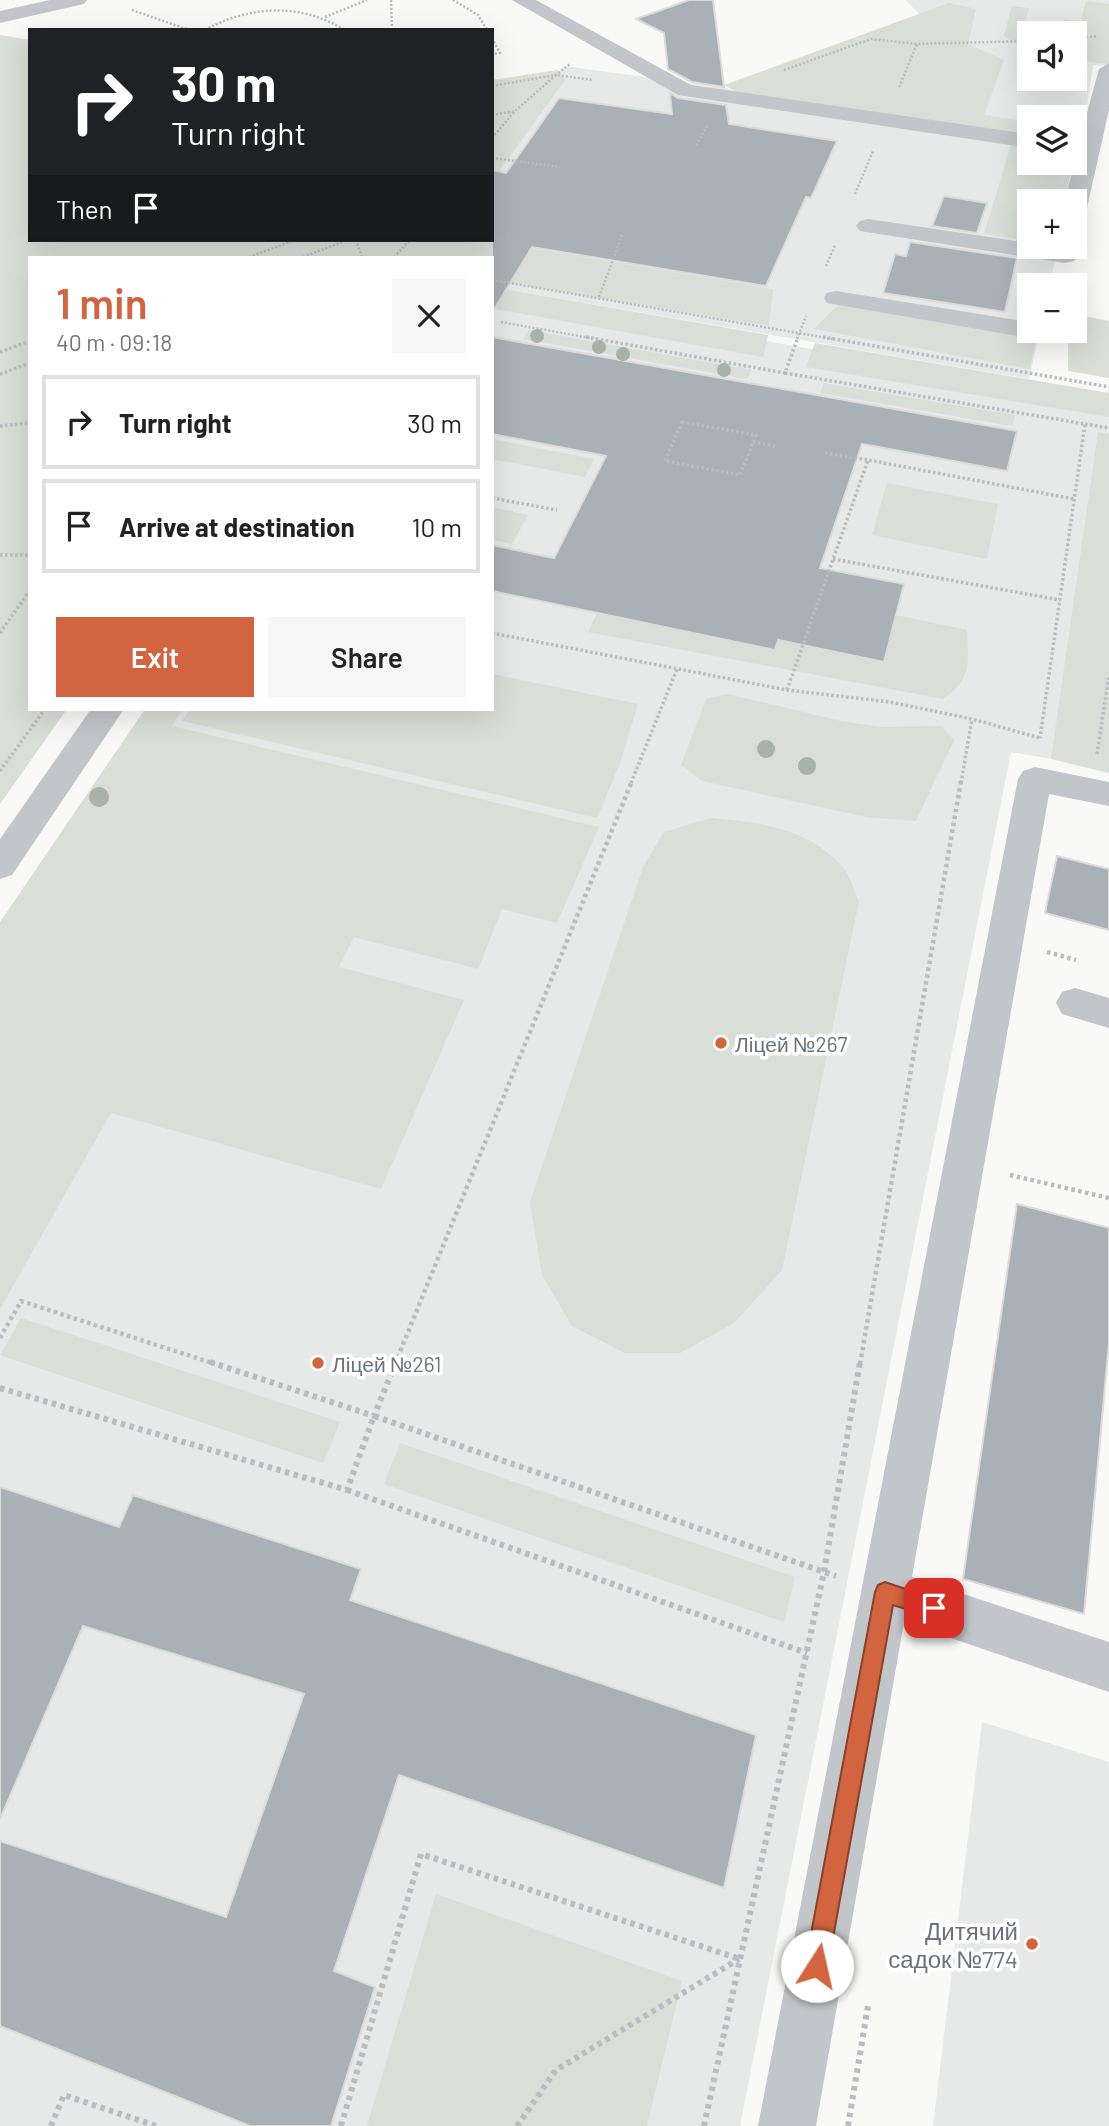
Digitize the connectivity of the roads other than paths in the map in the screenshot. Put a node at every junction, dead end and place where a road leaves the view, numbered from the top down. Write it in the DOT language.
graph roads {
  1 [pos="77,0"];
  2 [pos="522,0"];
  3 [pos="0,17"];
  4 [pos="1109,69"];
  5 [pos="1087,134"];
  6 [pos="1017,139"];
  7 [pos="868,226"];
  8 [pos="1017,251"];
  9 [pos="836,298"];
  10 [pos="1017,328"];
  11 [pos="107,711"];
  12 [pos="1100,792"];
  13 [pos="0,866"];
  14 [pos="885,1592"];
  15 [pos="1109,1667"];
  16 [pos="788,2126"];
  1 -- 3 [label="lane"];
  2 -- 6 [label="lane"];
  4 -- 5 [label="lane"];
  7 -- 8 [label="lane"];
  9 -- 10 [label="lane"];
  11 -- 13 [label="lane"];
  12 -- 14 [label="lane"];
  14 -- 15 [label="lane"];
  14 -- 16 [label="lane"];
}
